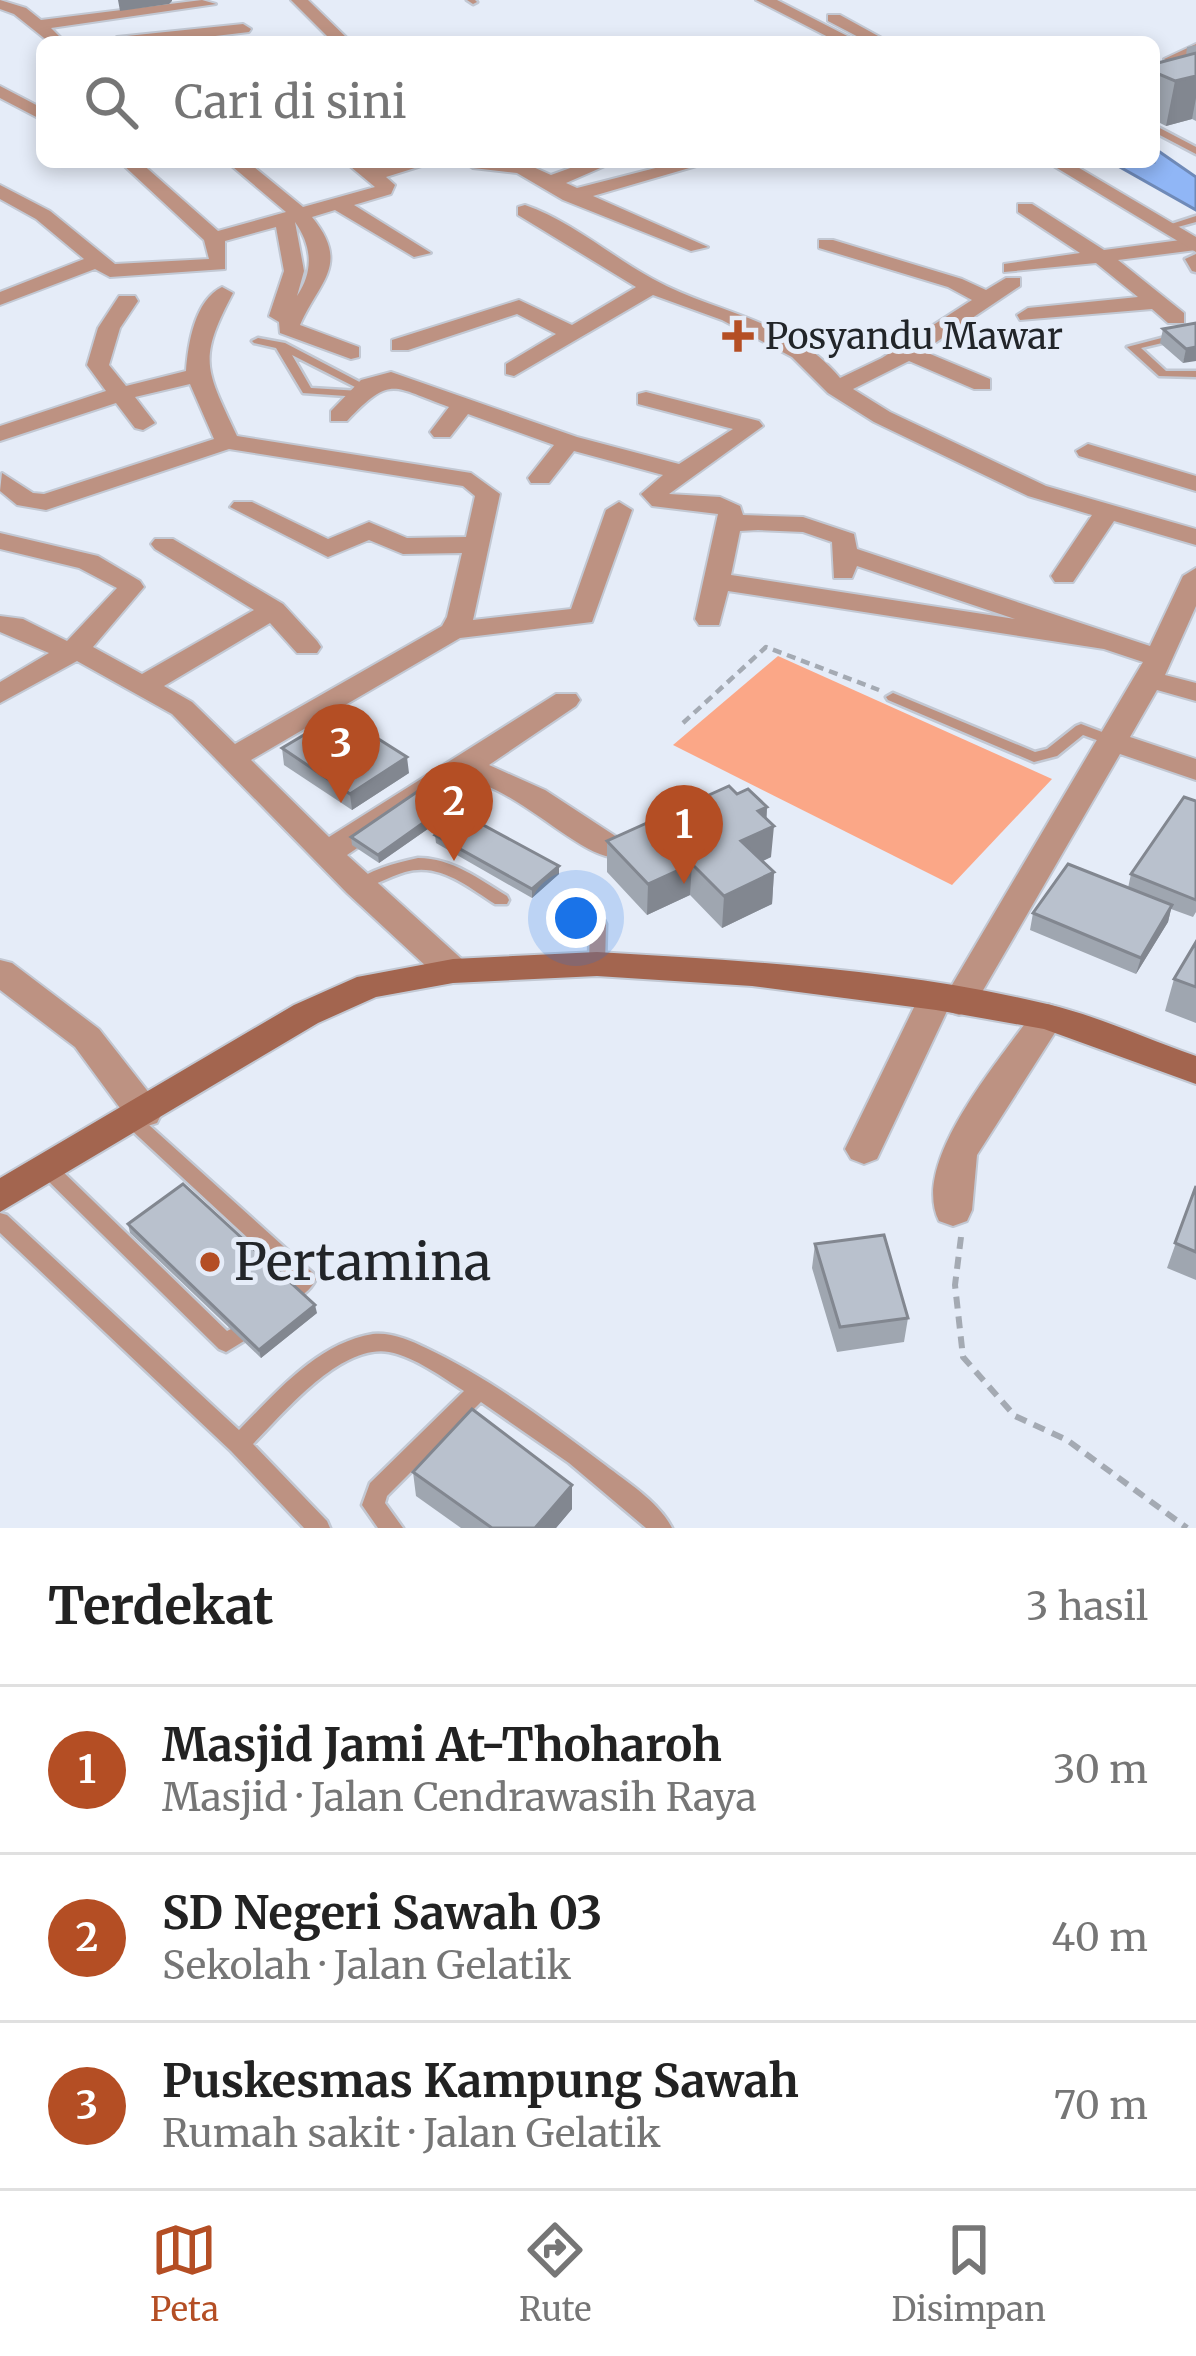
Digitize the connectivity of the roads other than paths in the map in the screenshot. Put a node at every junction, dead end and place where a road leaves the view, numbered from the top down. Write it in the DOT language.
graph roads {
  1 [pos="299,0"];
  2 [pos="764,0"];
  3 [pos="796,0"];
  4 [pos="205,2"];
  5 [pos="51,4"];
  6 [pos="8,8"];
  7 [pos="38,25"];
  8 [pos="51,36"];
  9 [pos="248,36"];
  10 [pos="338,36"];
  11 [pos="839,36"];
  12 [pos="868,36"];
  13 [pos="1196,49"];
  14 [pos="1196,70"];
  15 [pos="1,78"];
  16 [pos="36,110"];
  17 [pos="1160,131"];
  18 [pos="1196,151"];
  19 [pos="136,168"];
  20 [pos="242,168"];
  21 [pos="534,168"];
  22 [pos="589,168"];
  23 [pos="676,168"];
  24 [pos="1066,168"];
  25 [pos="1094,168"];
  26 [pos="370,174"];
  27 [pos="552,182"];
  28 [pos="0,190"];
  29 [pos="577,193"];
  30 [pos="340,206"];
  31 [pos="1025,208"];
  32 [pos="294,219"];
  33 [pos="1195,236"];
  34 [pos="214,238"];
  35 [pos="826,244"];
  36 [pos="698,247"];
  37 [pos="422,253"];
  38 [pos="1101,256"];
  39 [pos="98,261"];
  40 [pos="1196,269"];
  41 [pos="220,280"];
  42 [pos="651,287"];
  43 [pos="0,299"];
  44 [pos="987,299"];
  45 [pos="127,301"];
  46 [pos="1156,302"];
  47 [pos="1115,309"];
  48 [pos="1028,315"];
  49 [pos="280,316"];
  50 [pos="1176,318"];
  51 [pos="1196,332"];
  52 [pos="572,334"];
  53 [pos="1060,334"];
  54 [pos="258,341"];
  55 [pos="281,345"];
  56 [pos="400,345"];
  57 [pos="352,352"];
  58 [pos="907,352"];
  59 [pos="514,369"];
  60 [pos="1196,374"];
  61 [pos="196,375"];
  62 [pos="982,384"];
  63 [pos="836,388"];
  64 [pos="362,391"];
  65 [pos="120,394"];
  66 [pos="646,399"];
  67 [pos="464,404"];
  68 [pos="339,416"];
  69 [pos="142,423"];
  70 [pos="442,432"];
  71 [pos="0,434"];
  72 [pos="228,442"];
  73 [pos="569,442"];
  74 [pos="1088,451"];
  75 [pos="680,472"];
  76 [pos="540,478"];
  77 [pos="2,480"];
  78 [pos="1196,484"];
  79 [pos="1196,499"];
  80 [pos="243,507"];
  81 [pos="620,510"];
  82 [pos="1107,512"];
  83 [pos="728,523"];
  84 [pos="1191,535"];
  85 [pos="0,541"];
  86 [pos="164,544"];
  87 [pos="477,545"];
  88 [pos="846,554"];
  89 [pos="1064,576"];
  90 [pos="1196,576"];
  91 [pos="717,580"];
  92 [pos="838,596"];
  93 [pos="936,597"];
  94 [pos="273,610"];
  95 [pos="709,619"];
  96 [pos="0,624"];
  97 [pos="453,631"];
  98 [pos="307,647"];
  99 [pos="75,652"];
  100 [pos="1155,666"];
  101 [pos="1196,674"];
  102 [pos="143,686"];
  103 [pos="1196,692"];
  104 [pos="0,694"];
  105 [pos="893,697"];
  106 [pos="566,700"];
  107 [pos="1113,741"];
  108 [pos="232,758"];
  109 [pos="466,767"];
  110 [pos="1196,770"];
  111 [pos="612,849"];
  112 [pos="329,852"];
  113 [pos="358,885"];
  114 [pos="501,899"];
  115 [pos="598,924"];
  116 [pos="597,964"];
  117 [pos="453,971"];
  118 [pos="0,972"];
  119 [pos="948,1000"];
  120 [pos="1048,1017"];
  121 [pos="1196,1070"];
  122 [pos="138,1117"];
  123 [pos="864,1149"];
  124 [pos="49,1170"];
  125 [pos="0,1197"];
  126 [pos="953,1210"];
  127 [pos="0,1221"];
  128 [pos="292,1291"];
  129 [pos="237,1335"];
  130 [pos="478,1391"];
  131 [pos="238,1444"];
  132 [pos="319,1528"];
  133 [pos="392,1528"];
  134 [pos="661,1528"];
  1 -- 10 [label="street"];
  2 -- 11 [label="street"];
  3 -- 12 [label="street"];
  4 -- 7 [label="street"];
  4 -- 9 [label="street"];
  5 -- 6 [label="street"];
  6 -- 7 [label="street"];
  7 -- 8 [label="street"];
  13 -- 14 [label="street"];
  15 -- 16 [label="street"];
  17 -- 18 [label="lane"];
  19 -- 34 [label="street"];
  20 -- 32 [label="street"];
  21 -- 27 [label="street"];
  22 -- 27 [label="street"];
  23 -- 29 [label="street"];
  24 -- 33 [label="street"];
  25 -- 33 [label="street"];
  26 -- 30 [label="street"];
  27 -- 29 [label="street"];
  28 -- 39 [label="street"];
  29 -- 36 [label="street"];
  29 -- 42 [label="street"];
  30 -- 32 [label="street"];
  30 -- 37 [label="street"];
  31 -- 38 [label="street"];
  32 -- 34 [label="street"];
  32 -- 49 [label="street"];
  32 -- 57 [label="street"];
  33 -- 38 [label="street"];
  33 -- 40 [label="lane"];
  34 -- 41 [label="street"];
  35 -- 44 [label="street"];
  38 -- 44 [label="street"];
  38 -- 46 [label="street"];
  39 -- 41 [label="street"];
  39 -- 43 [label="street"];
  41 -- 61 [label="street"];
  42 -- 52 [label="street"];
  42 -- 63 [label="street"];
  44 -- 58 [label="street"];
  45 -- 65 [label="street"];
  46 -- 47 [label="street"];
  46 -- 50 [label="street"];
  47 -- 48 [label="street"];
  47 -- 53 [label="street"];
  51 -- 60 [label="lane"];
  52 -- 56 [label="street"];
  52 -- 59 [label="street"];
  54 -- 55 [label="lane"];
  55 -- 64 [label="lane"];
  55 -- 64 [label="lane"];
  58 -- 62 [label="street"];
  58 -- 63 [label="street"];
  61 -- 65 [label="street"];
  61 -- 72 [label="street"];
  63 -- 82 [label="street"];
  64 -- 67 [label="street"];
  64 -- 68 [label="street"];
  65 -- 69 [label="street"];
  65 -- 71 [label="street"];
  66 -- 75 [label="street"];
  67 -- 70 [label="street"];
  67 -- 73 [label="street"];
  72 -- 77 [label="street"];
  72 -- 87 [label="street"];
  73 -- 75 [label="street"];
  73 -- 76 [label="street"];
  74 -- 78 [label="street"];
  75 -- 83 [label="street"];
  79 -- 84 [label="street"];
  80 -- 87 [label="street"];
  81 -- 97 [label="street"];
  82 -- 84 [label="street"];
  82 -- 89 [label="street"];
  83 -- 88 [label="street"];
  83 -- 91 [label="street"];
  85 -- 99 [label="street"];
  86 -- 94 [label="street"];
  87 -- 97 [label="street"];
  88 -- 92 [label="street"];
  88 -- 93 [label="street"];
  90 -- 100 [label="street"];
  91 -- 92 [label="street"];
  91 -- 95 [label="street"];
  92 -- 93 [label="street"];
  93 -- 100 [label="street"];
  94 -- 98 [label="street"];
  94 -- 102 [label="street"];
  96 -- 99 [label="street"];
  97 -- 108 [label="street"];
  99 -- 102 [label="street"];
  99 -- 104 [label="street"];
  100 -- 101 [label="street"];
  100 -- 103 [label="street"];
  100 -- 107 [label="street"];
  102 -- 108 [label="street"];
  105 -- 107 [label="lane"];
  106 -- 109 [label="street"];
  107 -- 110 [label="street"];
  107 -- 119 [label="street"];
  108 -- 112 [label="street"];
  109 -- 111 [label="street"];
  109 -- 112 [label="street"];
  112 -- 113 [label="street"];
  113 -- 114 [label="lane"];
  113 -- 117 [label="street"];
  115 -- 116 [label="lane"];
  116 -- 117 [label="main road"];
  116 -- 119 [label="main road"];
  117 -- 122 [label="main road"];
  118 -- 122 [label="street"];
  119 -- 120 [label="main road"];
  119 -- 123 [label="street"];
  120 -- 121 [label="main road"];
  120 -- 126 [label="street"];
  122 -- 124 [label="main road"];
  122 -- 128 [label="lane"];
  124 -- 125 [label="main road"];
  124 -- 129 [label="lane"];
  127 -- 131 [label="lane"];
  130 -- 131 [label="lane"];
  130 -- 133 [label="lane"];
  130 -- 134 [label="lane"];
  131 -- 132 [label="lane"];
}
